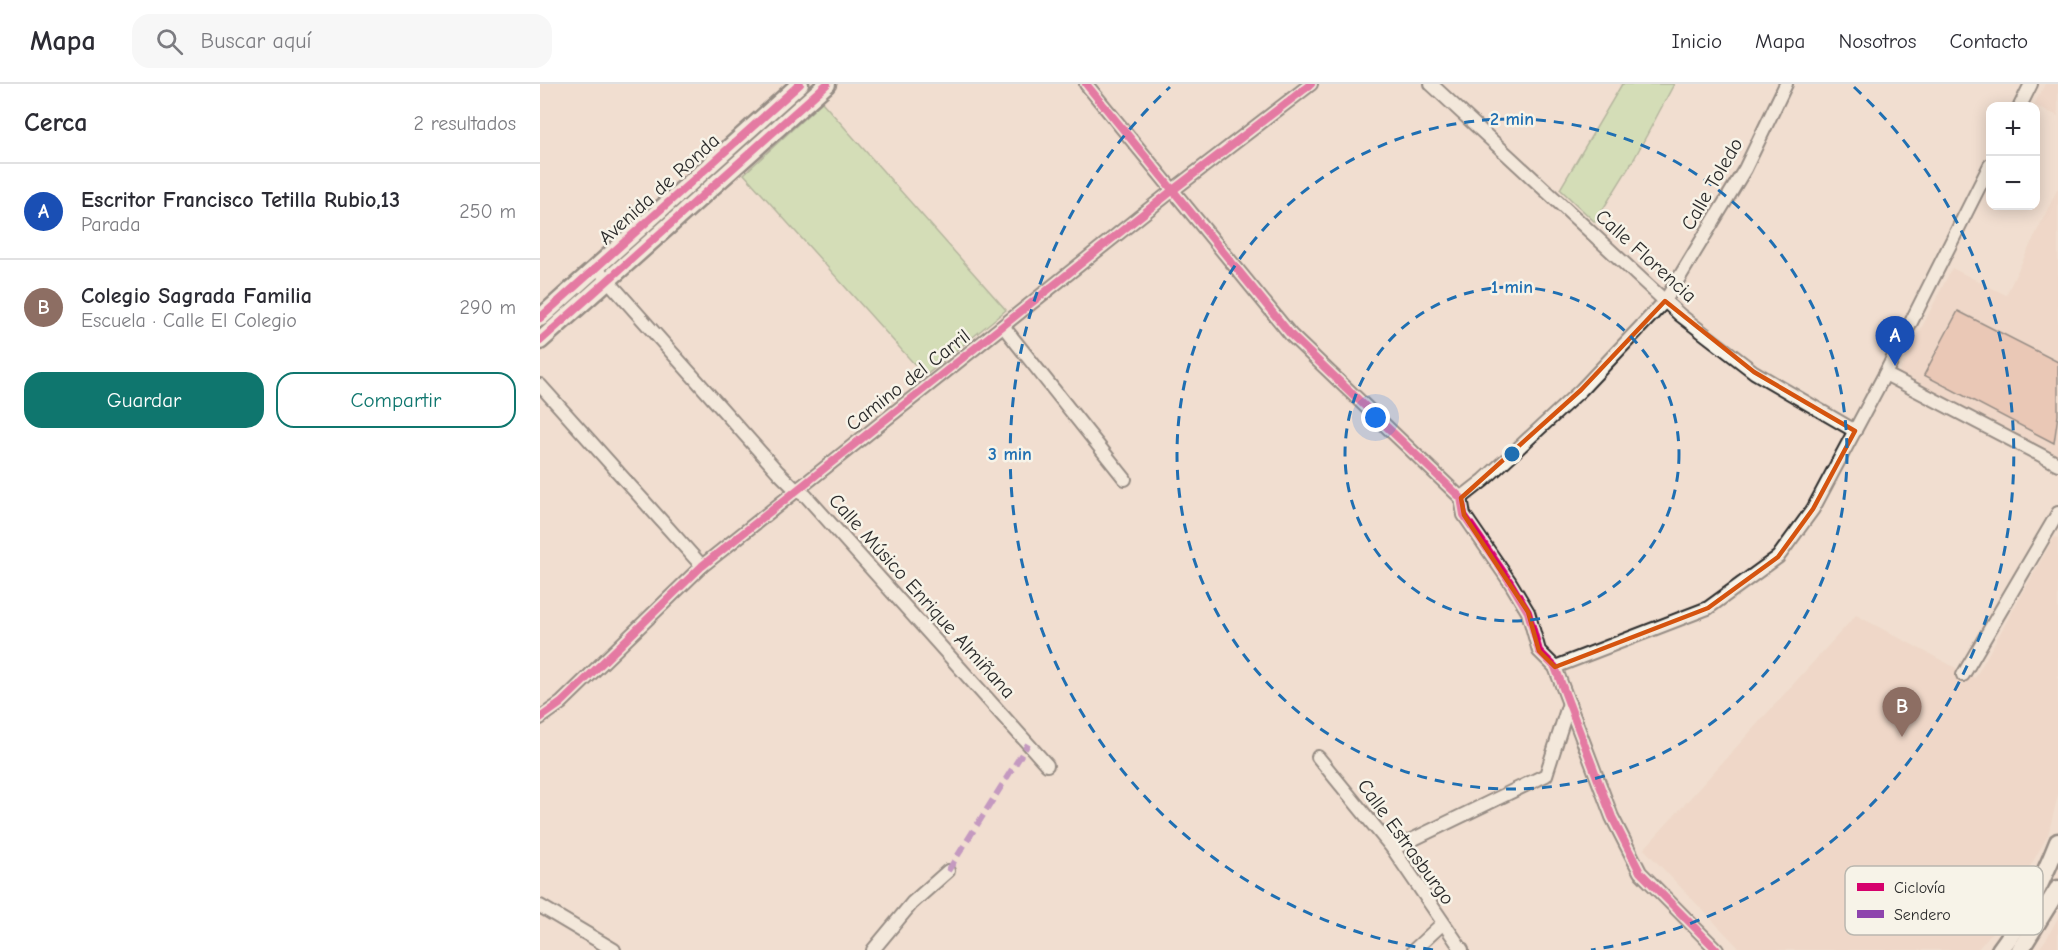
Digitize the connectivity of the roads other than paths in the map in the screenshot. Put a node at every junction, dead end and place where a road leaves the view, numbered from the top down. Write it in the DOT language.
graph roads {
  1 [pos="800,84"];
  2 [pos="827,84"];
  3 [pos="1086,84"];
  4 [pos="1311,84"];
  5 [pos="1431,84"];
  6 [pos="1786,84"];
  7 [pos="2031,84"];
  8 [pos="2022,102"];
  9 [pos="1986,173"];
  10 [pos="1173,190"];
  11 [pos="597,267"];
  12 [pos="609,281"];
  13 [pos="1665,301"];
  14 [pos="540,318"];
  15 [pos="1003,326"];
  16 [pos="540,341"];
  17 [pos="1885,374"];
  18 [pos="540,385"];
  19 [pos="1855,431"];
  20 [pos="2058,464"];
  21 [pos="1125,479"];
  22 [pos="796,490"];
  23 [pos="1461,498"];
  24 [pos="2058,513"];
  25 [pos="2058,531"];
  26 [pos="2039,543"];
  27 [pos="702,566"];
  28 [pos="1555,667"];
  29 [pos="1963,675"];
  30 [pos="1569,703"];
  31 [pos="540,718"];
  32 [pos="1318,758"];
  33 [pos="1047,765"];
  34 [pos="2058,842"];
  35 [pos="1393,849"];
  36 [pos="948,871"];
  37 [pos="2043,881"];
  38 [pos="2058,889"];
  39 [pos="540,906"];
  40 [pos="2043,913"];
  41 [pos="1442,924"];
  42 [pos="2011,935"];
  43 [pos="2029,935"];
  44 [pos="614,950"];
  45 [pos="873,950"];
  46 [pos="1414,950"];
  47 [pos="1462,950"];
  48 [pos="1717,950"];
  49 [pos="2000,950"];
  50 [pos="2020,950"];
  1 -- 11 [label="street, Avenida de Ronda"];
  2 -- 12 [label="street, Avenida de Ronda"];
  3 -- 10 [label="street"];
  4 -- 10 [label="street, Camino del Carril"];
  5 -- 13 [label="street, Calle Florencia"];
  6 -- 13 [label="street, Calle Toledo"];
  7 -- 8 [label="street"];
  9 -- 17 [label="street"];
  10 -- 15 [label="street, Camino del Carril"];
  10 -- 23 [label="street"];
  11 -- 12 [label="street, Calle Músico Enrique Almiñana"];
  11 -- 14 [label="street, Avenida de Ronda"];
  12 -- 16 [label="street, Avenida de Ronda"];
  12 -- 22 [label="street, Calle Músico Enrique Almiñana"];
  13 -- 19 [label="street, Calle Florencia"];
  13 -- 23 [label="street, Calle Toledo"];
  15 -- 21 [label="street"];
  15 -- 22 [label="street, Camino del Carril"];
  17 -- 19 [label="street"];
  17 -- 20 [label="street"];
  18 -- 27 [label="street"];
  19 -- 28 [label="street"];
  22 -- 27 [label="street, Camino del Carril"];
  22 -- 33 [label="street, Calle Músico Enrique Almiñana"];
  23 -- 28 [label="street"];
  24 -- 26 [label="street"];
  25 -- 26 [label="street"];
  26 -- 29 [label="street"];
  27 -- 31 [label="street, Camino del Carril"];
  28 -- 30 [label="street"];
  30 -- 35 [label="street"];
  30 -- 48 [label="street"];
  32 -- 35 [label="street, Calle Estrasburgo"];
  34 -- 37 [label="street"];
  35 -- 41 [label="street, Calle Estrasburgo"];
  36 -- 45 [label="street"];
  38 -- 40 [label="street"];
  39 -- 44 [label="street"];
  41 -- 46 [label="street"];
  41 -- 47 [label="street, Calle Estrasburgo"];
  42 -- 49 [label="street"];
  43 -- 50 [label="street"];
}
